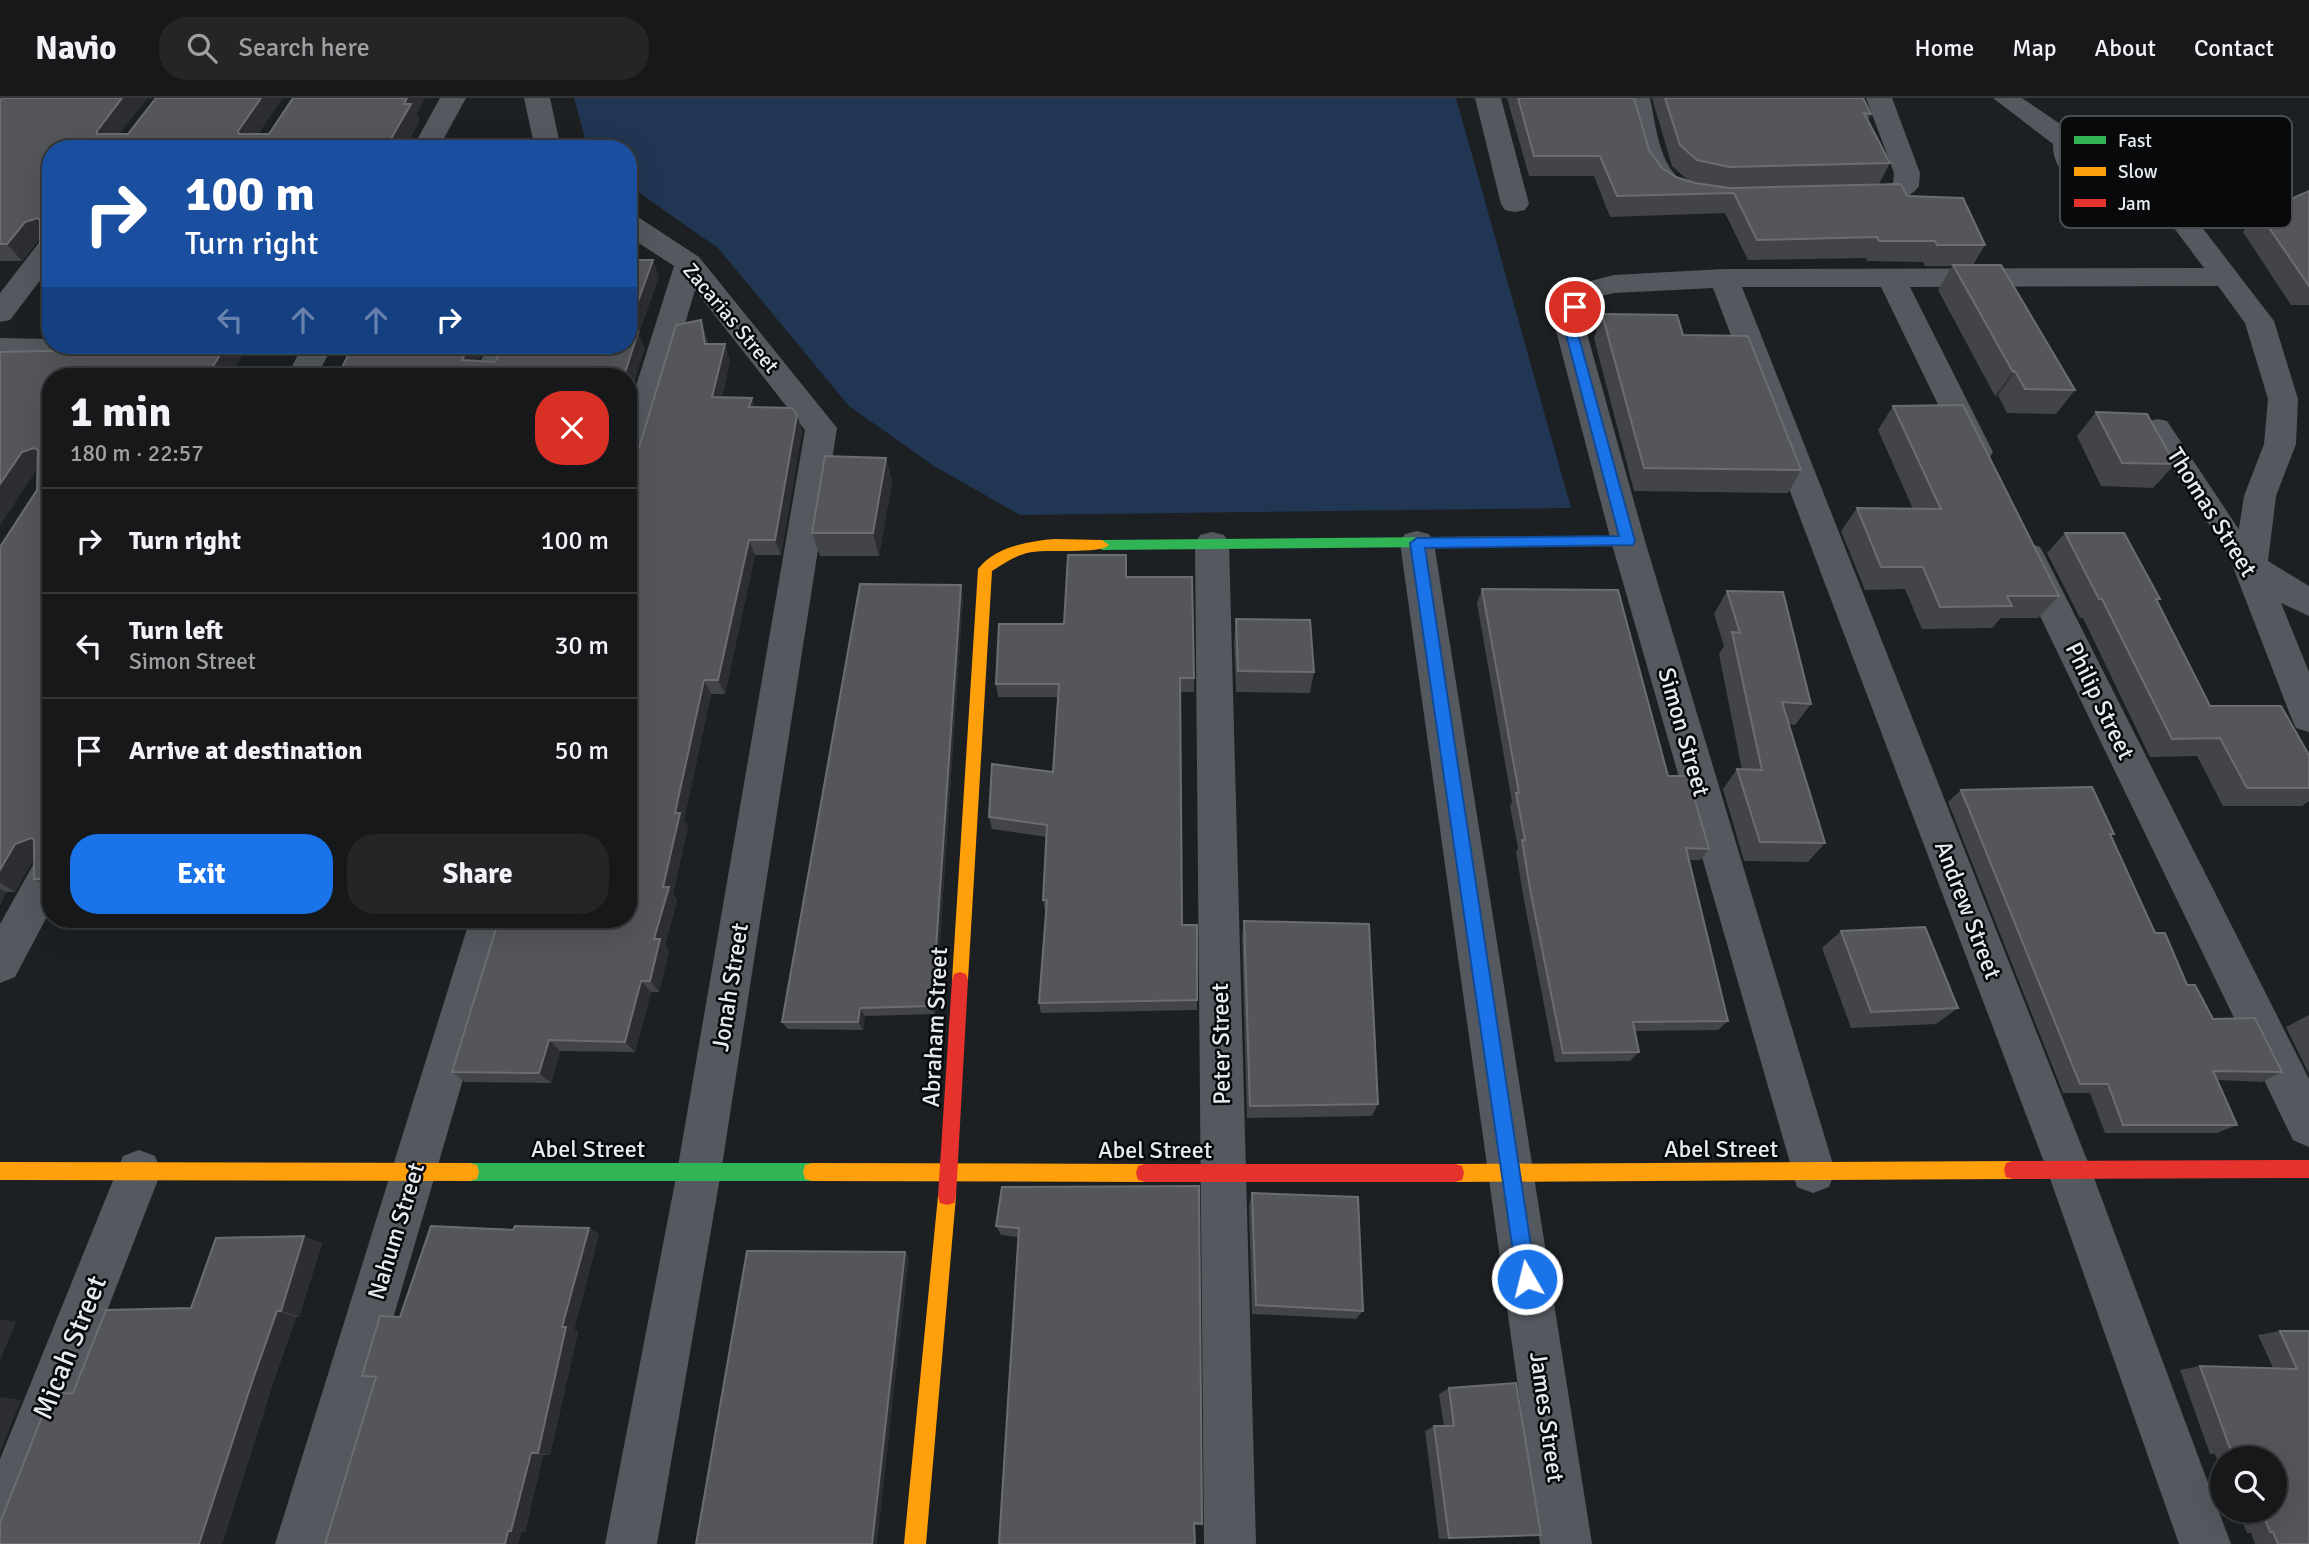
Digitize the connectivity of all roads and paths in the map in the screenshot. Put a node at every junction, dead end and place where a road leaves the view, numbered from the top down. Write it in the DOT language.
graph roads {
  1 [pos="453,98"];
  2 [pos="537,98"];
  3 [pos="1488,98"];
  4 [pos="1637,98"];
  5 [pos="1879,98"];
  6 [pos="2006,98"];
  7 [pos="2072,113"];
  8 [pos="2076,116"];
  9 [pos="2060,136"];
  10 [pos="430,140"];
  11 [pos="546,140"];
  12 [pos="1824,197"];
  13 [pos="1710,198"];
  14 [pos="1515,204"];
  15 [pos="2188,228"];
  16 [pos="637,229"];
  17 [pos="42,258"];
  18 [pos="689,263"];
  19 [pos="1891,277"];
  20 [pos="2225,277"];
  21 [pos="1724,278"];
  22 [pos="0,313"];
  23 [pos="0,348"];
  24 [pos="42,348"];
  25 [pos="2158,427"];
  26 [pos="821,428"];
  27 [pos="637,433"];
  28 [pos="1989,477"];
  29 [pos="2014,527"];
  30 [pos="1628,541"];
  31 [pos="1417,543"];
  32 [pos="1212,544"];
  33 [pos="2250,567"];
  34 [pos="2309,603"];
  35 [pos="2307,711"];
  36 [pos="40,912"];
  37 [pos="482,928"];
  38 [pos="0,964"];
  39 [pos="2309,1125"];
  40 [pos="2309,1169"];
  41 [pos="2069,1170"];
  42 [pos="0,1171"];
  43 [pos="1813,1171"];
  44 [pos="139,1172"];
  45 [pos="414,1172"];
  46 [pos="699,1172"];
  47 [pos="950,1172"];
  48 [pos="1224,1173"];
  49 [pos="1511,1173"];
  50 [pos="0,1522"];
  51 [pos="301,1544"];
  52 [pos="631,1544"];
  53 [pos="915,1544"];
  54 [pos="1230,1544"];
  55 [pos="1566,1544"];
  56 [pos="2205,1544"];
  1 -- 10 [label="street"];
  2 -- 11 [label="street"];
  3 -- 14 [label="street"];
  4 -- 13 [label="street"];
  5 -- 12 [label="street"];
  6 -- 9 [label="street"];
  7 -- 8 [label="street"];
  15 -- 20 [label="street"];
  16 -- 18 [label="street, Zacarias Street"];
  17 -- 22 [label="street"];
  18 -- 26 [label="street, Zacarias Street"];
  18 -- 27 [label="street"];
  19 -- 20 [label="street"];
  19 -- 21 [label="street"];
  19 -- 28 [label="street"];
  20 -- 33 [label="street"];
  21 -- 30 [label="street, Simon Street"];
  21 -- 41 [label="street, Andrew Street"];
  23 -- 24 [label="street"];
  25 -- 33 [label="lane, Thomas Street"];
  26 -- 46 [label="street, Jonah Street"];
  29 -- 39 [label="street, Philip Street"];
  30 -- 31 [label="street"];
  30 -- 43 [label="street, Simon Street"];
  31 -- 32 [label="street"];
  31 -- 49 [label="street, James Street"];
  32 -- 47 [label="street, Abraham Street"];
  32 -- 48 [label="street, Peter Street"];
  33 -- 34 [label="street"];
  33 -- 35 [label="street, Thomas Street"];
  36 -- 38 [label="street"];
  37 -- 45 [label="street, Nahum Street"];
  40 -- 41 [label="street, Abel Street"];
  41 -- 43 [label="street, Abel Street"];
  41 -- 56 [label="street, Andrew Street"];
  42 -- 44 [label="street, Abel Street"];
  43 -- 49 [label="street, Abel Street"];
  44 -- 45 [label="street, Abel Street"];
  44 -- 50 [label="street, Micah Street"];
  45 -- 46 [label="street, Abel Street"];
  45 -- 51 [label="street, Nahum Street"];
  46 -- 47 [label="street, Abel Street"];
  46 -- 52 [label="street, Jonah Street"];
  47 -- 48 [label="street, Abel Street"];
  47 -- 53 [label="street, Abraham Street"];
  48 -- 49 [label="street, Abel Street"];
  48 -- 54 [label="street, Peter Street"];
  49 -- 55 [label="street, James Street"];
}
